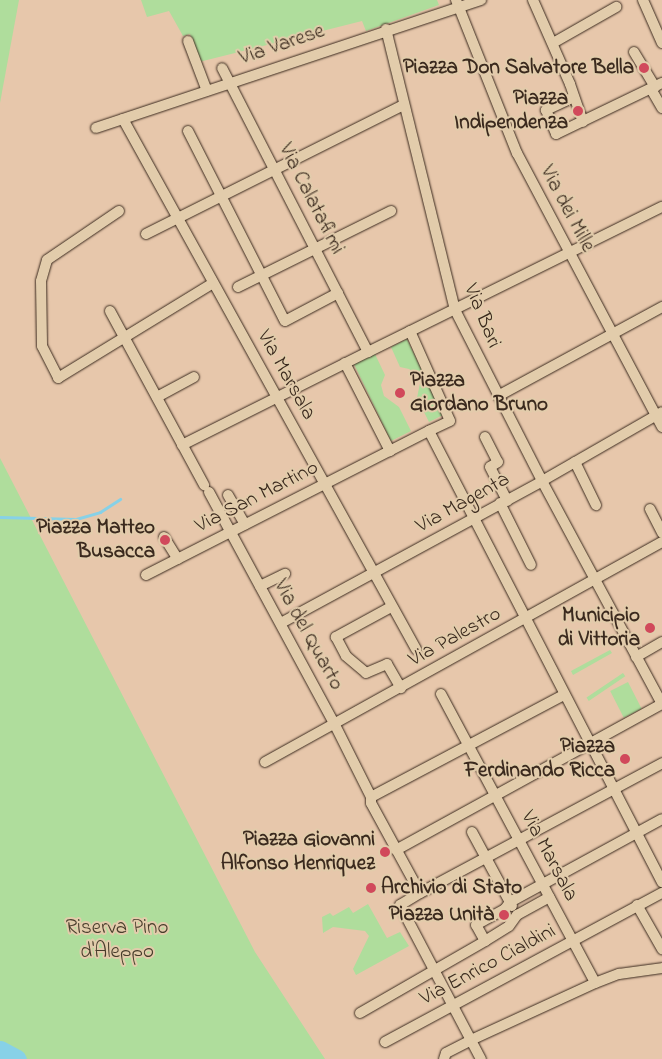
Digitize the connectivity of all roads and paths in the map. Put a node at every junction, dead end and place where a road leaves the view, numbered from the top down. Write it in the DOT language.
graph roads {
  1 [pos="482,0"];
  2 [pos="533,0"];
  3 [pos="642,0"];
  4 [pos="457,3"];
  5 [pos="616,7"];
  6 [pos="386,29"];
  7 [pos="188,41"];
  8 [pos="552,43"];
  9 [pos="662,43"];
  10 [pos="634,52"];
  11 [pos="222,68"];
  12 [pos="230,83"];
  13 [pos="656,86"];
  14 [pos="207,91"];
  15 [pos="572,98"];
  16 [pos="404,105"];
  17 [pos="662,108"];
  18 [pos="123,119"];
  19 [pos="582,122"];
  20 [pos="96,128"];
  21 [pos="188,131"];
  22 [pos="274,170"];
  23 [pos="221,196"];
  24 [pos="662,207"];
  25 [pos="119,211"];
  26 [pos="391,211"];
  27 [pos="178,218"];
  28 [pos="146,234"];
  29 [pos="315,249"];
  30 [pos="569,254"];
  31 [pos="262,275"];
  32 [pos="213,283"];
  33 [pos="238,287"];
  34 [pos="338,293"];
  35 [pos="662,307"];
  36 [pos="454,310"];
  37 [pos="110,311"];
  38 [pos="412,330"];
  39 [pos="612,334"];
  40 [pos="124,337"];
  41 [pos="367,349"];
  42 [pos="344,364"];
  43 [pos="194,377"];
  44 [pos="498,396"];
  45 [pos="157,397"];
  46 [pos="278,398"];
  47 [pos="659,414"];
  48 [pos="662,428"];
  49 [pos="431,435"];
  50 [pos="485,437"];
  51 [pos="182,446"];
  52 [pos="388,452"];
  53 [pos="575,462"];
  54 [pos="542,482"];
  55 [pos="324,484"];
  56 [pos="228,495"];
  57 [pos="504,502"];
  58 [pos="596,505"];
  59 [pos="650,509"];
  60 [pos="473,519"];
  61 [pos="246,524"];
  62 [pos="231,532"];
  63 [pos="662,533"];
  64 [pos="164,536"];
  65 [pos="662,542"];
  66 [pos="178,559"];
  67 [pos="531,565"];
  68 [pos="285,574"];
  69 [pos="372,574"];
  70 [pos="146,575"];
  71 [pos="594,580"];
  72 [pos="260,586"];
  73 [pos="391,607"];
  74 [pos="525,620"];
  75 [pos="281,623"];
  76 [pos="662,642"];
  77 [pos="416,649"];
  78 [pos="636,657"];
  79 [pos="401,688"];
  80 [pos="441,694"];
  81 [pos="564,695"];
  82 [pos="661,703"];
  83 [pos="336,725"];
  84 [pos="586,743"];
  85 [pos="469,746"];
  86 [pos="265,762"];
  87 [pos="662,763"];
  88 [pos="613,792"];
  89 [pos="495,794"];
  90 [pos="371,797"];
  91 [pos="662,820"];
  92 [pos="472,832"];
  93 [pos="637,833"];
  94 [pos="519,839"];
  95 [pos="400,848"];
  96 [pos="486,857"];
  97 [pos="662,882"];
  98 [pos="542,884"];
  99 [pos="423,892"];
  100 [pos="662,893"];
  101 [pos="549,897"];
  102 [pos="509,900"];
  103 [pos="637,905"];
  104 [pos="516,915"];
  105 [pos="573,940"];
  106 [pos="481,943"];
  107 [pos="662,949"];
  108 [pos="434,968"];
  109 [pos="662,968"];
  110 [pos="595,983"];
  111 [pos="452,1005"];
  112 [pos="360,1013"];
  113 [pos="470,1040"];
  114 [pos="385,1042"];
  115 [pos="444,1059"];
  116 [pos="481,1059"];
  1 -- 4 [label="street, Via Varese"];
  2 -- 8 [label="street"];
  3 -- 9 [label="street"];
  4 -- 6 [label="street, Via Varese"];
  4 -- 30 [label="street, Via dei Mille"];
  5 -- 8 [label="street"];
  6 -- 12 [label="street, Via Varese"];
  6 -- 16 [label="street, Via Bari"];
  7 -- 14 [label="street"];
  8 -- 15 [label="street"];
  10 -- 13 [label="street"];
  11 -- 12 [label="street, Via Calatafimi"];
  12 -- 14 [label="street, Via Varese"];
  12 -- 22 [label="street, Via Calatafimi"];
  13 -- 17 [label="street"];
  13 -- 19 [label="street"];
  14 -- 18 [label="street, Via Varese"];
  15 -- 19 [label="street"];
  15 -- 19 [label="street"];
  16 -- 22 [label="street"];
  16 -- 36 [label="street, Via Bari"];
  18 -- 20 [label="street, Via Varese"];
  18 -- 27 [label="street, Via Marsala"];
  21 -- 23 [label="street"];
  22 -- 23 [label="street"];
  22 -- 29 [label="street, Via Calatafimi"];
  23 -- 27 [label="street"];
  23 -- 31 [label="street"];
  24 -- 30 [label="street"];
  25 -- 40 [label="street"];
  26 -- 29 [label="street"];
  27 -- 28 [label="street"];
  27 -- 32 [label="street, Via Marsala"];
  29 -- 31 [label="street"];
  29 -- 34 [label="street, Via Calatafimi"];
  30 -- 36 [label="street"];
  30 -- 39 [label="street, Via dei Mille"];
  31 -- 33 [label="street"];
  31 -- 34 [label="street"];
  32 -- 40 [label="street"];
  32 -- 46 [label="street, Via Marsala"];
  34 -- 41 [label="street, Via Calatafimi"];
  35 -- 39 [label="street"];
  36 -- 38 [label="street"];
  36 -- 44 [label="street, Via Bari"];
  37 -- 40 [label="street, Via del Quarto"];
  38 -- 41 [label="street"];
  38 -- 49 [label="street, Via San Martino"];
  39 -- 44 [label="street"];
  39 -- 47 [label="street, Via dei Mille"];
  40 -- 45 [label="street, Via del Quarto"];
  41 -- 42 [label="street"];
  42 -- 46 [label="street"];
  42 -- 52 [label="street"];
  43 -- 45 [label="street"];
  44 -- 54 [label="street, Via Bari"];
  45 -- 51 [label="street, Via del Quarto"];
  46 -- 51 [label="street"];
  46 -- 55 [label="street, Via Marsala"];
  47 -- 48 [label="street, Via dei Mille"];
  47 -- 53 [label="street, Via Magenta"];
  49 -- 52 [label="street, Via San Martino"];
  49 -- 60 [label="street"];
  50 -- 57 [label="street"];
  51 -- 62 [label="street, Via del Quarto"];
  52 -- 55 [label="street, Via San Martino"];
  53 -- 54 [label="street, Via Magenta"];
  53 -- 58 [label="street"];
  54 -- 57 [label="street, Via Magenta"];
  54 -- 71 [label="street, Via Bari"];
  55 -- 61 [label="street, Via San Martino"];
  55 -- 69 [label="street, Via Marsala"];
  56 -- 61 [label="street"];
  57 -- 60 [label="street, Via Magenta"];
  57 -- 67 [label="street"];
  59 -- 63 [label="street"];
  60 -- 69 [label="street, Via Magenta"];
  60 -- 74 [label="street"];
  61 -- 62 [label="street, Via San Martino"];
  62 -- 66 [label="street, Via San Martino"];
  62 -- 72 [label="street, Via del Quarto"];
  64 -- 66 [label="street"];
  65 -- 71 [label="street, Via Palestro"];
  66 -- 70 [label="street, Via San Martino"];
  68 -- 72 [label="street"];
  69 -- 73 [label="street, Via Marsala"];
  69 -- 75 [label="street, Via Magenta"];
  71 -- 74 [label="street, Via Palestro"];
  71 -- 78 [label="street, Via Bari"];
  72 -- 75 [label="street, Via del Quarto"];
  73 -- 77 [label="street, Via Marsala"];
  73 -- 79 [label="street"];
  74 -- 79 [label="street, Via Palestro"];
  74 -- 81 [label="street"];
  75 -- 83 [label="street, Via del Quarto"];
  76 -- 78 [label="street"];
  78 -- 82 [label="street, Via Bari"];
  79 -- 83 [label="street, Via Palestro"];
  80 -- 85 [label="street, Via Marsala"];
  81 -- 84 [label="street"];
  81 -- 85 [label="street"];
  82 -- 84 [label="street"];
  83 -- 86 [label="street, Via Palestro"];
  83 -- 90 [label="street, Via del Quarto"];
  84 -- 88 [label="street"];
  84 -- 89 [label="street"];
  85 -- 89 [label="street, Via Marsala"];
  85 -- 90 [label="street"];
  87 -- 88 [label="street"];
  88 -- 93 [label="street"];
  88 -- 94 [label="street"];
  89 -- 94 [label="street, Via Marsala"];
  89 -- 95 [label="street"];
  90 -- 95 [label="street, Via del Quarto"];
  91 -- 93 [label="street"];
  92 -- 96 [label="street"];
  93 -- 97 [label="street"];
  93 -- 98 [label="street"];
  94 -- 96 [label="street"];
  94 -- 98 [label="street, Via Marsala"];
  95 -- 99 [label="street, Via del Quarto"];
  96 -- 99 [label="street"];
  96 -- 102 [label="street"];
  98 -- 101 [label="street, Via Marsala"];
  98 -- 102 [label="street"];
  99 -- 108 [label="street"];
  100 -- 103 [label="street, Via Enrico Cialdini"];
  101 -- 104 [label="street"];
  101 -- 105 [label="street, Via Marsala"];
  102 -- 104 [label="street"];
  102 -- 106 [label="street"];
  103 -- 105 [label="street, Via Enrico Cialdini"];
  103 -- 107 [label="street"];
  104 -- 106 [label="street"];
  105 -- 110 [label="street, Via Marsala"];
  105 -- 111 [label="street, Via Enrico Cialdini"];
  106 -- 108 [label="street"];
  108 -- 111 [label="street"];
  108 -- 112 [label="street"];
  109 -- 110 [label="street"];
  110 -- 113 [label="street"];
  111 -- 113 [label="street"];
  111 -- 114 [label="street, Via Enrico Cialdini"];
  113 -- 115 [label="street"];
  113 -- 116 [label="street"];
}
